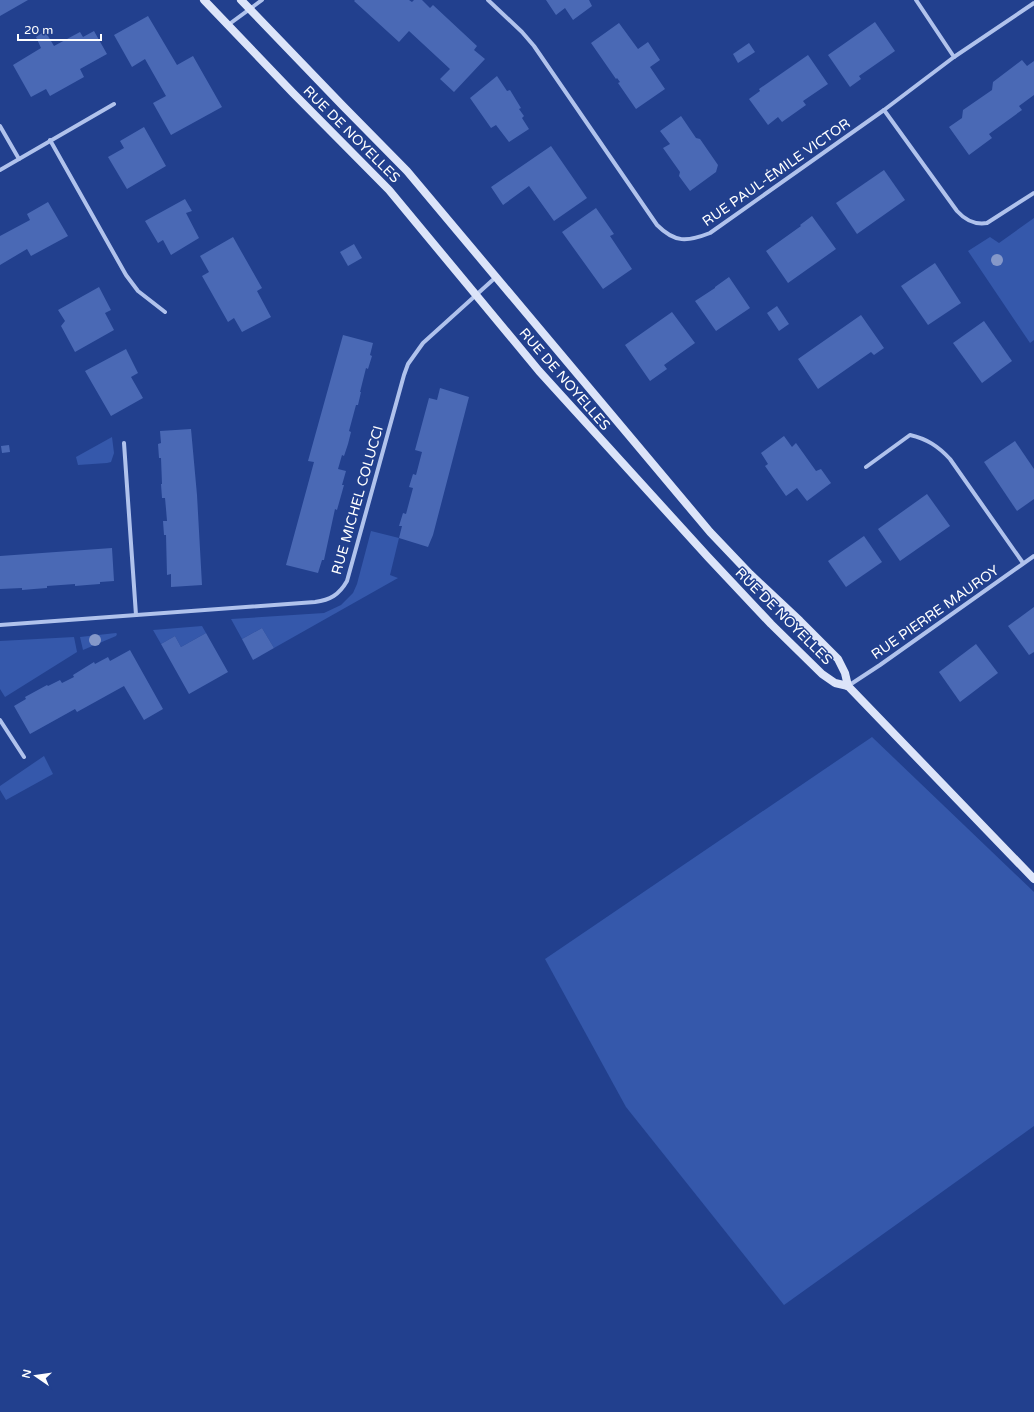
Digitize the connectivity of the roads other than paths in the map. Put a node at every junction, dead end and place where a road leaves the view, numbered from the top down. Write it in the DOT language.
graph roads {
  1 [pos="204,0"];
  2 [pos="242,0"];
  3 [pos="262,0"];
  4 [pos="488,0"];
  5 [pos="916,0"];
  6 [pos="1034,3"];
  7 [pos="250,9"];
  8 [pos="228,26"];
  9 [pos="954,57"];
  10 [pos="114,104"];
  11 [pos="884,110"];
  12 [pos="0,126"];
  13 [pos="50,140"];
  14 [pos="19,159"];
  15 [pos="0,170"];
  16 [pos="1034,193"];
  17 [pos="496,277"];
  18 [pos="476,295"];
  19 [pos="165,312"];
  20 [pos="124,443"];
  21 [pos="866,467"];
  22 [pos="1034,556"];
  23 [pos="1024,563"];
  24 [pos="136,615"];
  25 [pos="0,625"];
  26 [pos="848,686"];
  27 [pos="0,720"];
  28 [pos="24,757"];
  29 [pos="1034,878"];
  1 -- 8 [label="street, RUE DE NOYELLES"];
  2 -- 7 [label="street, RUE DE NOYELLES"];
  3 -- 7 [label="street"];
  4 -- 11 [label="street, RUE PAUL-ÉMILE VICTOR"];
  5 -- 9 [label="street"];
  6 -- 9 [label="street, RUE PAUL-ÉMILE VICTOR"];
  7 -- 8 [label="street"];
  7 -- 17 [label="street, RUE DE NOYELLES"];
  8 -- 18 [label="street, RUE DE NOYELLES"];
  9 -- 11 [label="street, RUE PAUL-ÉMILE VICTOR"];
  10 -- 13 [label="street"];
  11 -- 16 [label="street"];
  12 -- 14 [label="street"];
  13 -- 14 [label="street"];
  13 -- 19 [label="street"];
  14 -- 15 [label="street"];
  17 -- 18 [label="street, RUE MICHEL COLUCCI"];
  17 -- 26 [label="street, RUE DE NOYELLES"];
  18 -- 24 [label="street, RUE MICHEL COLUCCI"];
  18 -- 26 [label="street, RUE DE NOYELLES"];
  20 -- 24 [label="street"];
  21 -- 23 [label="street"];
  22 -- 23 [label="street, RUE PIERRE MAUROY"];
  23 -- 26 [label="street, RUE PIERRE MAUROY"];
  24 -- 25 [label="street, RUE MICHEL COLUCCI"];
  26 -- 29 [label="street"];
  27 -- 28 [label="street"];
}
